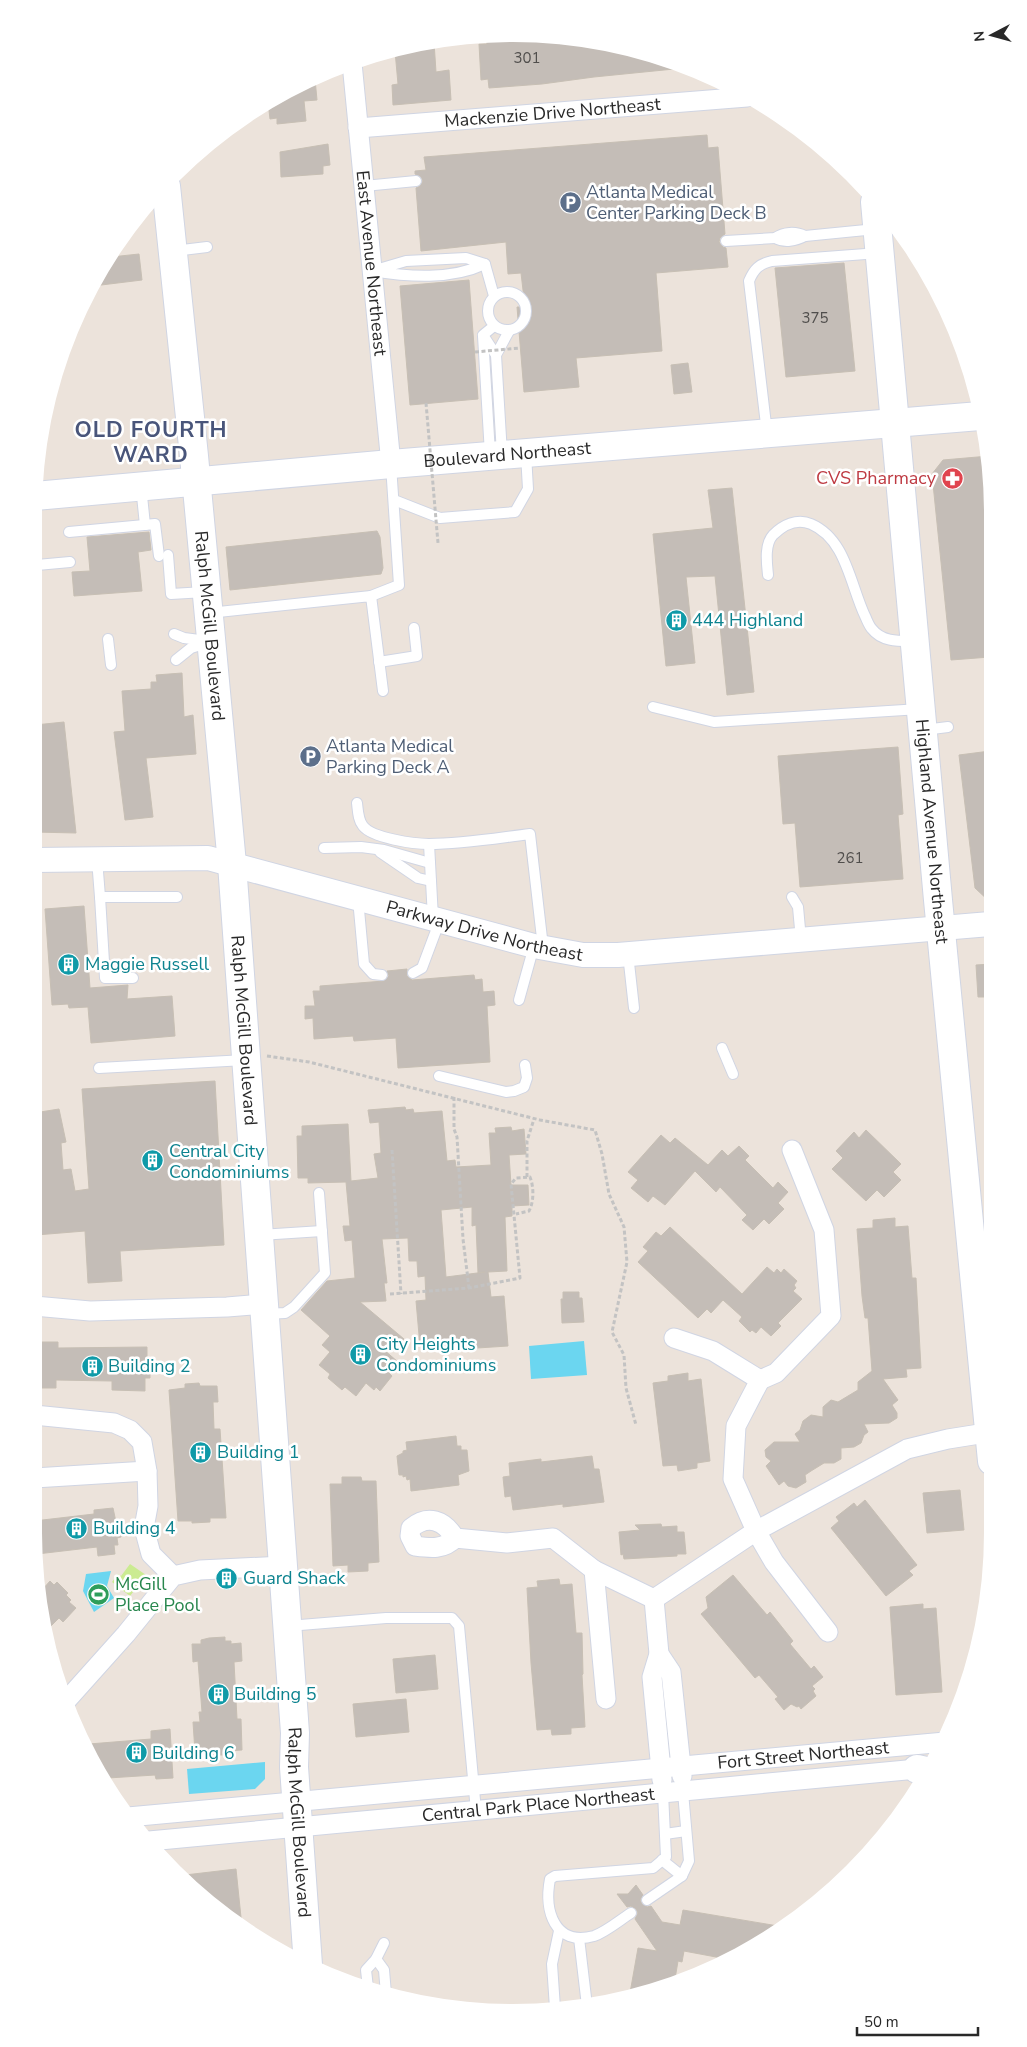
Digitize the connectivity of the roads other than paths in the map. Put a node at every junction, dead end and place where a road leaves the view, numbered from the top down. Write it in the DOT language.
graph roads {
  1 [pos="353,71"];
  2 [pos="735,98"];
  3 [pos="358,128"];
  4 [pos="416,181"];
  5 [pos="364,186"];
  6 [pos="167,194"];
  7 [pos="876,213"];
  8 [pos="726,241"];
  9 [pos="878,241"];
  10 [pos="207,247"];
  11 [pos="172,251"];
  12 [pos="485,264"];
  13 [pos="372,271"];
  14 [pos="494,296"];
  15 [pos="494,326"];
  16 [pos="509,331"];
  17 [pos="482,335"];
  18 [pos="496,355"];
  19 [pos="974,417"];
  20 [pos="896,423"];
  21 [pos="767,434"];
  22 [pos="506,455"];
  23 [pos="391,464"];
  24 [pos="196,481"];
  25 [pos="141,486"];
  26 [pos="43,495"];
  27 [pos="394,500"];
  28 [pos="145,525"];
  29 [pos="69,532"];
  30 [pos="70,562"];
  31 [pos="42,565"];
  32 [pos="768,576"];
  33 [pos="371,596"];
  34 [pos="208,602"];
  35 [pos="414,628"];
  36 [pos="174,634"];
  37 [pos="108,640"];
  38 [pos="211,641"];
  39 [pos="915,641"];
  40 [pos="176,660"];
  41 [pos="379,662"];
  42 [pos="110,665"];
  43 [pos="383,691"];
  44 [pos="653,708"];
  45 [pos="931,722"];
  46 [pos="357,803"];
  47 [pos="429,844"];
  48 [pos="324,848"];
  49 [pos="372,848"];
  50 [pos="97,859"];
  51 [pos="42,860"];
  52 [pos="430,863"];
  53 [pos="232,864"];
  54 [pos="431,882"];
  55 [pos="100,897"];
  56 [pos="177,897"];
  57 [pos="792,897"];
  58 [pos="358,898"];
  59 [pos="436,919"];
  60 [pos="984,925"];
  61 [pos="940,929"];
  62 [pos="801,940"];
  63 [pos="539,947"];
  64 [pos="628,954"];
  65 [pos="413,973"];
  66 [pos="382,975"];
  67 [pos="133,978"];
  68 [pos="519,1000"];
  69 [pos="634,1008"];
  70 [pos="722,1048"];
  71 [pos="255,1058"];
  72 [pos="525,1065"];
  73 [pos="99,1068"];
  74 [pos="733,1074"];
  75 [pos="439,1076"];
  76 [pos="792,1150"];
  77 [pos="319,1192"];
  78 [pos="322,1231"];
  79 [pos="259,1235"];
  80 [pos="42,1307"];
  81 [pos="264,1309"];
  82 [pos="674,1338"];
  83 [pos="984,1363"];
  84 [pos="760,1380"];
  85 [pos="42,1416"];
  86 [pos="984,1433"];
  87 [pos="147,1471"];
  88 [pos="42,1478"];
  89 [pos="756,1531"];
  90 [pos="455,1538"];
  91 [pos="283,1566"];
  92 [pos="594,1570"];
  93 [pos="173,1576"];
  94 [pos="654,1599"];
  95 [pos="287,1626"];
  96 [pos="828,1632"];
  97 [pos="659,1654"];
  98 [pos="71,1695"];
  99 [pos="606,1699"];
  100 [pos="936,1743"];
  101 [pos="680,1765"];
  102 [pos="661,1767"];
  103 [pos="921,1769"];
  104 [pos="474,1785"];
  105 [pos="683,1792"];
  106 [pos="663,1793"];
  107 [pos="296,1801"];
  108 [pos="476,1811"];
  109 [pos="137,1816"];
  110 [pos="298,1828"];
  111 [pos="686,1832"];
  112 [pos="665,1834"];
  113 [pos="156,1840"];
  114 [pos="662,1860"];
  115 [pos="682,1876"];
  116 [pos="647,1900"];
  117 [pos="631,1912"];
  118 [pos="559,1930"];
  119 [pos="579,1938"];
  120 [pos="384,1942"];
  121 [pos="307,1957"];
  122 [pos="376,1959"];
  123 [pos="367,1981"];
  124 [pos="385,1986"];
  125 [pos="586,1998"];
  126 [pos="555,2002"];
  1 -- 3 [label="street, East Avenue Northeast"];
  2 -- 3 [label="street, Mackenzie Drive Northeast"];
  3 -- 5 [label="street, East Avenue Northeast"];
  4 -- 5 [label="lane"];
  5 -- 13 [label="street, East Avenue Northeast"];
  6 -- 11 [label="main road, Ralph McGill Boulevard"];
  7 -- 9 [label="main road, Highland Avenue Northeast"];
  8 -- 9 [label="lane"];
  9 -- 20 [label="main road, Highland Avenue Northeast"];
  9 -- 21 [label="lane"];
  10 -- 11 [label="lane"];
  11 -- 24 [label="main road, Ralph McGill Boulevard"];
  12 -- 13 [label="lane"];
  12 -- 13 [label="lane"];
  12 -- 14 [label="lane"];
  13 -- 23 [label="street, East Avenue Northeast"];
  14 -- 15 [label="lane"];
  14 -- 16 [label="lane"];
  15 -- 16 [label="lane"];
  15 -- 17 [label="lane"];
  16 -- 18 [label="lane"];
  17 -- 18 [label="lane"];
  17 -- 22 [label="lane"];
  18 -- 22 [label="lane"];
  19 -- 20 [label="main road, Boulevard Northeast"];
  20 -- 21 [label="main road, Boulevard Northeast"];
  20 -- 39 [label="main road, Highland Avenue Northeast"];
  21 -- 22 [label="main road, Boulevard Northeast"];
  22 -- 23 [label="main road, Boulevard Northeast"];
  22 -- 27 [label="lane"];
  23 -- 24 [label="main road, Boulevard Northeast"];
  23 -- 27 [label="lane"];
  24 -- 25 [label="main road, Boulevard Northeast"];
  24 -- 34 [label="main road, Ralph McGill Boulevard"];
  25 -- 26 [label="main road, Boulevard Northeast"];
  25 -- 28 [label="lane"];
  27 -- 33 [label="lane"];
  28 -- 29 [label="lane"];
  28 -- 34 [label="lane"];
  30 -- 31 [label="lane"];
  32 -- 39 [label="lane"];
  33 -- 34 [label="lane"];
  33 -- 41 [label="lane"];
  34 -- 38 [label="main road, Ralph McGill Boulevard"];
  35 -- 41 [label="lane"];
  36 -- 38 [label="lane"];
  37 -- 42 [label="lane"];
  38 -- 40 [label="lane"];
  38 -- 53 [label="main road, Ralph McGill Boulevard"];
  39 -- 45 [label="main road, Highland Avenue Northeast"];
  41 -- 43 [label="lane"];
  44 -- 45 [label="lane"];
  45 -- 61 [label="main road, Highland Avenue Northeast"];
  46 -- 47 [label="lane"];
  47 -- 52 [label="lane"];
  47 -- 63 [label="lane"];
  48 -- 49 [label="lane"];
  49 -- 52 [label="lane"];
  49 -- 54 [label="lane"];
  50 -- 51 [label="street, Parkway Drive Northeast"];
  50 -- 53 [label="street, Parkway Drive Northeast"];
  50 -- 55 [label="lane"];
  52 -- 54 [label="lane"];
  53 -- 58 [label="street, Parkway Drive Northeast"];
  53 -- 71 [label="main road, Ralph McGill Boulevard"];
  54 -- 59 [label="lane"];
  55 -- 56 [label="lane"];
  55 -- 67 [label="lane"];
  57 -- 62 [label="lane"];
  58 -- 59 [label="street, Parkway Drive Northeast"];
  58 -- 66 [label="lane"];
  59 -- 63 [label="street, Parkway Drive Northeast"];
  59 -- 65 [label="lane"];
  60 -- 61 [label="street, Parkway Drive Northeast"];
  61 -- 62 [label="street, Parkway Drive Northeast"];
  61 -- 83 [label="main road, Highland Avenue Northeast"];
  62 -- 64 [label="street, Parkway Drive Northeast"];
  63 -- 64 [label="street, Parkway Drive Northeast"];
  63 -- 68 [label="lane"];
  64 -- 69 [label="lane"];
  70 -- 74 [label="lane"];
  71 -- 73 [label="lane"];
  71 -- 79 [label="main road, Ralph McGill Boulevard"];
  72 -- 75 [label="lane"];
  76 -- 84 [label="street"];
  77 -- 78 [label="lane"];
  78 -- 79 [label="lane"];
  78 -- 81 [label="lane"];
  79 -- 81 [label="main road, Ralph McGill Boulevard"];
  80 -- 81 [label="street"];
  81 -- 91 [label="main road, Ralph McGill Boulevard"];
  82 -- 84 [label="street"];
  84 -- 89 [label="street"];
  85 -- 87 [label="street"];
  86 -- 89 [label="street"];
  87 -- 88 [label="street"];
  87 -- 93 [label="street"];
  89 -- 94 [label="street"];
  89 -- 96 [label="street"];
  90 -- 92 [label="street"];
  91 -- 93 [label="street"];
  91 -- 95 [label="main road, Ralph McGill Boulevard"];
  92 -- 94 [label="street"];
  92 -- 99 [label="street"];
  93 -- 98 [label="street"];
  94 -- 97 [label="street"];
  95 -- 104 [label="lane"];
  95 -- 107 [label="main road, Ralph McGill Boulevard"];
  97 -- 101 [label="street"];
  97 -- 102 [label="street"];
  100 -- 101 [label="street, Fort Street Northeast"];
  101 -- 102 [label="street, Fort Street Northeast"];
  101 -- 105 [label="street"];
  102 -- 104 [label="street, Central Park Place Northeast"];
  102 -- 106 [label="street"];
  103 -- 105 [label="street, Central Park Place Northeast"];
  104 -- 107 [label="street, Central Park Place Northeast"];
  104 -- 108 [label="lane"];
  105 -- 106 [label="street, Central Park Place Northeast"];
  105 -- 111 [label="lane"];
  106 -- 108 [label="street, Central Park Place Northeast"];
  106 -- 112 [label="lane"];
  107 -- 109 [label="street, Central Park Place Northeast"];
  107 -- 110 [label="main road, Ralph McGill Boulevard"];
  108 -- 110 [label="street, Central Park Place Northeast"];
  110 -- 113 [label="street, Central Park Place Northeast"];
  110 -- 121 [label="main road, Ralph McGill Boulevard"];
  111 -- 112 [label="lane"];
  111 -- 115 [label="lane"];
  112 -- 114 [label="lane"];
  114 -- 115 [label="lane"];
  114 -- 118 [label="lane"];
  115 -- 116 [label="lane"];
  117 -- 119 [label="lane"];
  118 -- 119 [label="lane"];
  118 -- 126 [label="lane"];
  119 -- 125 [label="lane"];
  120 -- 122 [label="lane"];
  122 -- 123 [label="lane"];
  122 -- 124 [label="lane"];
}
